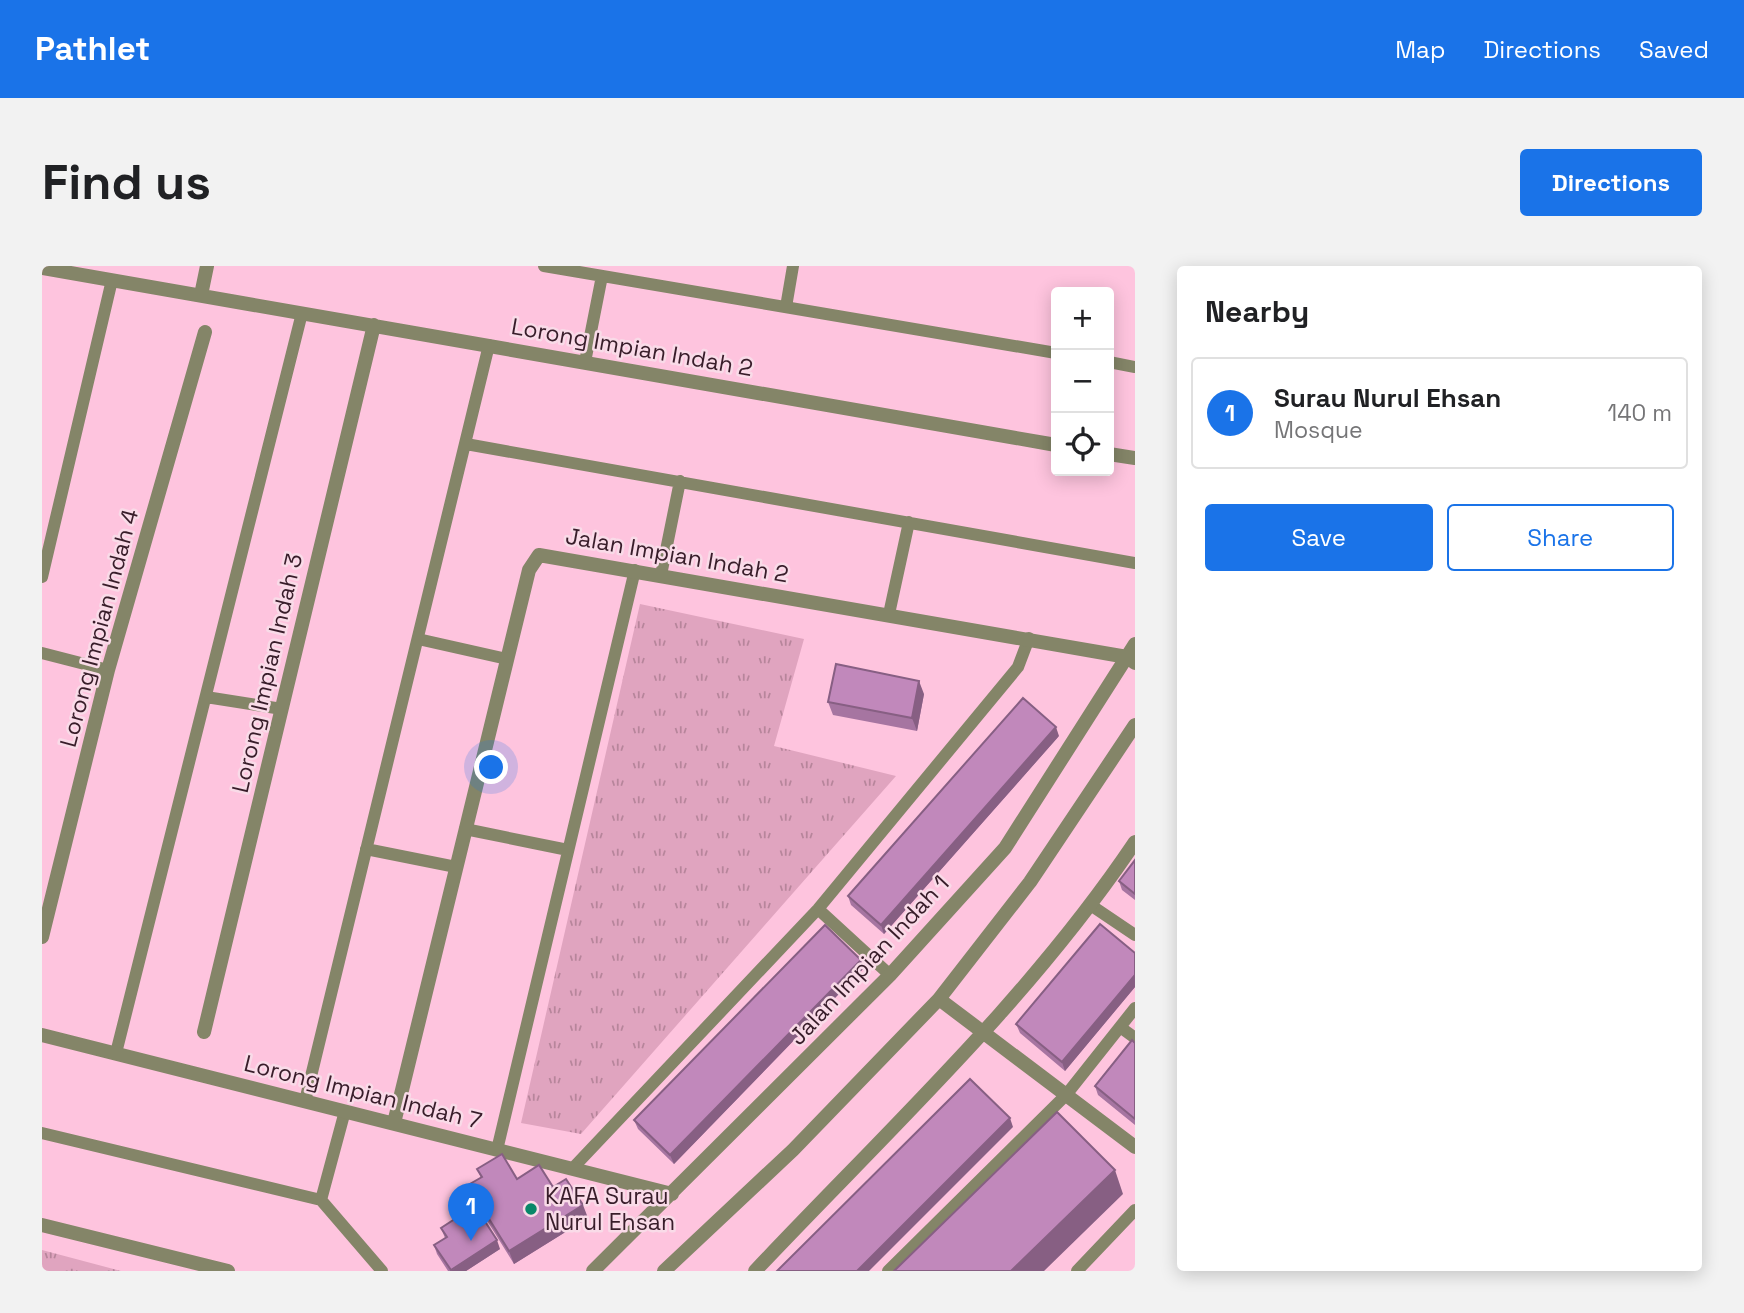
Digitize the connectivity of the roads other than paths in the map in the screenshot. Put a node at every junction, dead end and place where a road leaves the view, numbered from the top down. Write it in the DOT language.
graph roads {
  1 [pos="207,266"];
  2 [pos="544,266"];
  3 [pos="793,266"];
  4 [pos="42,268"];
  5 [pos="602,276"];
  6 [pos="112,280"];
  7 [pos="201,295"];
  8 [pos="786,307"];
  9 [pos="302,313"];
  10 [pos="374,325"];
  11 [pos="205,332"];
  12 [pos="489,345"];
  13 [pos="1051,352"];
  14 [pos="585,362"];
  15 [pos="1114,363"];
  16 [pos="1135,367"];
  17 [pos="466,444"];
  18 [pos="1051,444"];
  19 [pos="1114,455"];
  20 [pos="1135,458"];
  21 [pos="680,481"];
  22 [pos="909,522"];
  23 [pos="1135,563"];
  24 [pos="635,570"];
  25 [pos="661,575"];
  26 [pos="42,577"];
  27 [pos="889,614"];
  28 [pos="1030,638"];
  29 [pos="418,639"];
  30 [pos="1135,645"];
  31 [pos="42,653"];
  32 [pos="507,659"];
  33 [pos="1131,660"];
  34 [pos="108,670"];
  35 [pos="206,697"];
  36 [pos="282,709"];
  37 [pos="1135,725"];
  38 [pos="465,829"];
  39 [pos="1135,842"];
  40 [pos="366,849"];
  41 [pos="568,850"];
  42 [pos="456,867"];
  43 [pos="1092,906"];
  44 [pos="818,909"];
  45 [pos="1135,935"];
  46 [pos="42,937"];
  47 [pos="890,975"];
  48 [pos="939,999"];
  49 [pos="1135,1008"];
  50 [pos="1120,1027"];
  51 [pos="204,1032"];
  52 [pos="982,1032"];
  53 [pos="42,1035"];
  54 [pos="1135,1038"];
  55 [pos="116,1053"];
  56 [pos="1066,1095"];
  57 [pos="304,1101"];
  58 [pos="345,1111"];
  59 [pos="394,1123"];
  60 [pos="42,1133"];
  61 [pos="1135,1147"];
  62 [pos="497,1150"];
  63 [pos="572,1169"];
  64 [pos="672,1194"];
  65 [pos="321,1200"];
  66 [pos="1135,1210"];
  67 [pos="42,1225"];
  68 [pos="228,1271"];
  69 [pos="382,1271"];
  70 [pos="593,1271"];
  71 [pos="664,1271"];
  72 [pos="755,1271"];
  73 [pos="888,1271"];
  74 [pos="1077,1271"];
  1 -- 7 [label="street"];
  2 -- 5 [label="lane"];
  3 -- 8 [label="lane"];
  4 -- 6 [label="street, Lorong Impian Indah 2"];
  5 -- 8 [label="lane"];
  5 -- 14 [label="lane"];
  6 -- 7 [label="street, Lorong Impian Indah 2"];
  6 -- 26 [label="lane"];
  7 -- 9 [label="street, Lorong Impian Indah 2"];
  8 -- 13 [label="lane"];
  9 -- 10 [label="street, Lorong Impian Indah 2"];
  9 -- 35 [label="lane"];
  10 -- 12 [label="street, Lorong Impian Indah 2"];
  10 -- 36 [label="street, Lorong Impian Indah 3"];
  11 -- 34 [label="street, Lorong Impian Indah 4"];
  12 -- 14 [label="street, Lorong Impian Indah 2"];
  12 -- 17 [label="lane"];
  14 -- 18 [label="street, Lorong Impian Indah 2"];
  15 -- 16 [label="lane"];
  17 -- 21 [label="lane"];
  17 -- 29 [label="lane"];
  19 -- 20 [label="street"];
  21 -- 22 [label="lane"];
  21 -- 25 [label="lane"];
  22 -- 23 [label="lane"];
  22 -- 27 [label="lane"];
  24 -- 25 [label="street, Jalan Impian Indah 2"];
  24 -- 32 [label="street, Jalan Impian Indah 2"];
  24 -- 41 [label="lane"];
  25 -- 27 [label="street, Jalan Impian Indah 2"];
  27 -- 28 [label="street, Jalan Impian Indah 2"];
  28 -- 33 [label="street, Jalan Impian Indah 2"];
  28 -- 44 [label="lane"];
  29 -- 32 [label="lane"];
  29 -- 40 [label="lane"];
  30 -- 33 [label="street, Jalan Impian Indah 1"];
  31 -- 34 [label="lane"];
  32 -- 38 [label="street, Jalan Impian Indah 2"];
  33 -- 47 [label="street, Jalan Impian Indah 1"];
  34 -- 46 [label="street, Lorong Impian Indah 4"];
  35 -- 36 [label="lane"];
  35 -- 55 [label="lane"];
  36 -- 51 [label="street, Lorong Impian Indah 3"];
  37 -- 48 [label="street"];
  38 -- 41 [label="lane"];
  38 -- 42 [label="street, Jalan Impian Indah 2"];
  39 -- 43 [label="street"];
  40 -- 42 [label="lane"];
  40 -- 57 [label="lane"];
  41 -- 62 [label="lane"];
  42 -- 59 [label="street, Jalan Impian Indah 2"];
  43 -- 45 [label="lane"];
  43 -- 52 [label="street"];
  44 -- 47 [label="lane"];
  44 -- 63 [label="lane"];
  47 -- 64 [label="street, Jalan Impian Indah 1"];
  48 -- 52 [label="street"];
  48 -- 71 [label="street"];
  49 -- 50 [label="lane"];
  50 -- 54 [label="lane"];
  50 -- 56 [label="lane"];
  52 -- 56 [label="street"];
  52 -- 72 [label="street"];
  53 -- 55 [label="street, Lorong Impian Indah 7"];
  55 -- 57 [label="street, Lorong Impian Indah 7"];
  56 -- 61 [label="street"];
  56 -- 73 [label="lane"];
  57 -- 58 [label="street, Lorong Impian Indah 7"];
  58 -- 59 [label="street, Lorong Impian Indah 7"];
  58 -- 65 [label="lane"];
  59 -- 62 [label="street, Lorong Impian Indah 7"];
  60 -- 65 [label="lane"];
  62 -- 63 [label="street, Lorong Impian Indah 7"];
  63 -- 64 [label="street, Lorong Impian Indah 7"];
  64 -- 70 [label="street, Jalan Impian Indah 1"];
  65 -- 69 [label="lane"];
  66 -- 74 [label="lane"];
  67 -- 68 [label="street"];
}
